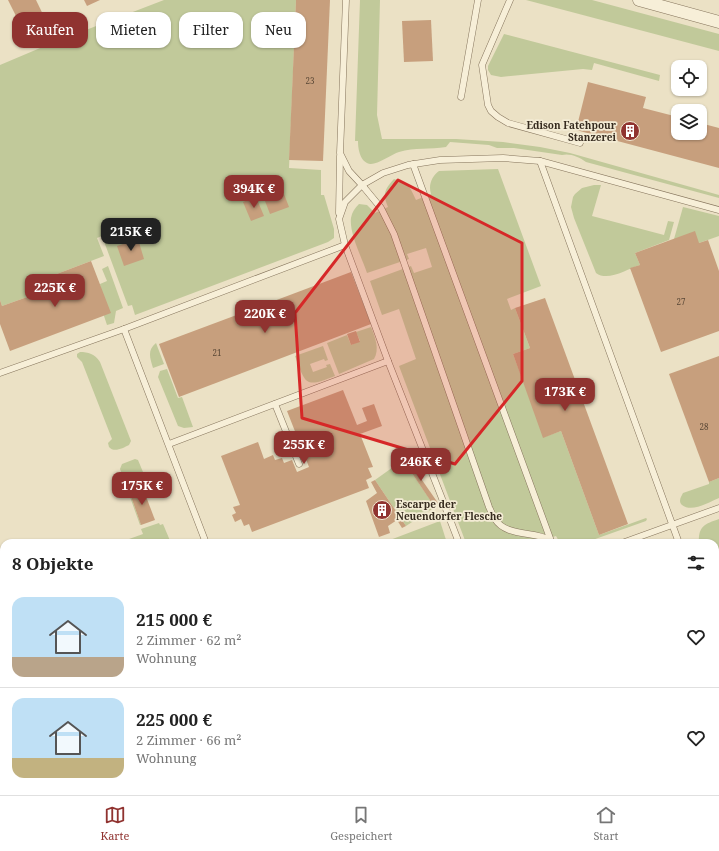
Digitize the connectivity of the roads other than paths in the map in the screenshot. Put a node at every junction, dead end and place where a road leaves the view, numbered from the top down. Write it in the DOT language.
graph roads {
  1 [pos="346,0"];
  2 [pos="478,0"];
  3 [pos="510,0"];
  4 [pos="639,0"];
  5 [pos="719,22"];
  6 [pos="461,97"];
  7 [pos="580,143"];
  8 [pos="340,153"];
  9 [pos="540,161"];
  10 [pos="413,164"];
  11 [pos="362,185"];
  12 [pos="719,210"];
  13 [pos="339,219"];
  14 [pos="345,244"];
  15 [pos="124,329"];
  16 [pos="388,361"];
  17 [pos="0,372"];
  18 [pos="275,404"];
  19 [pos="168,444"];
  20 [pos="299,464"];
  21 [pos="719,508"];
  22 [pos="672,524"];
  23 [pos="204,539"];
  24 [pos="458,539"];
  25 [pos="547,539"];
  26 [pos="550,539"];
  27 [pos="633,539"];
  28 [pos="678,539"];
  1 -- 8 [label="lane"];
  2 -- 6 [label="lane"];
  3 -- 7 [label="lane"];
  4 -- 5 [label="street"];
  8 -- 11 [label="lane"];
  8 -- 13 [label="lane"];
  9 -- 10 [label="lane"];
  9 -- 12 [label="lane"];
  9 -- 22 [label="lane"];
  10 -- 11 [label="lane"];
  10 -- 26 [label="lane"];
  11 -- 13 [label="lane"];
  11 -- 25 [label="lane"];
  13 -- 14 [label="lane"];
  14 -- 15 [label="lane"];
  14 -- 16 [label="lane"];
  15 -- 17 [label="lane"];
  15 -- 19 [label="lane"];
  16 -- 18 [label="lane"];
  16 -- 24 [label="lane"];
  18 -- 19 [label="lane"];
  18 -- 20 [label="lane"];
  19 -- 23 [label="lane"];
  21 -- 22 [label="lane"];
  22 -- 27 [label="lane"];
  22 -- 28 [label="lane"];
}
